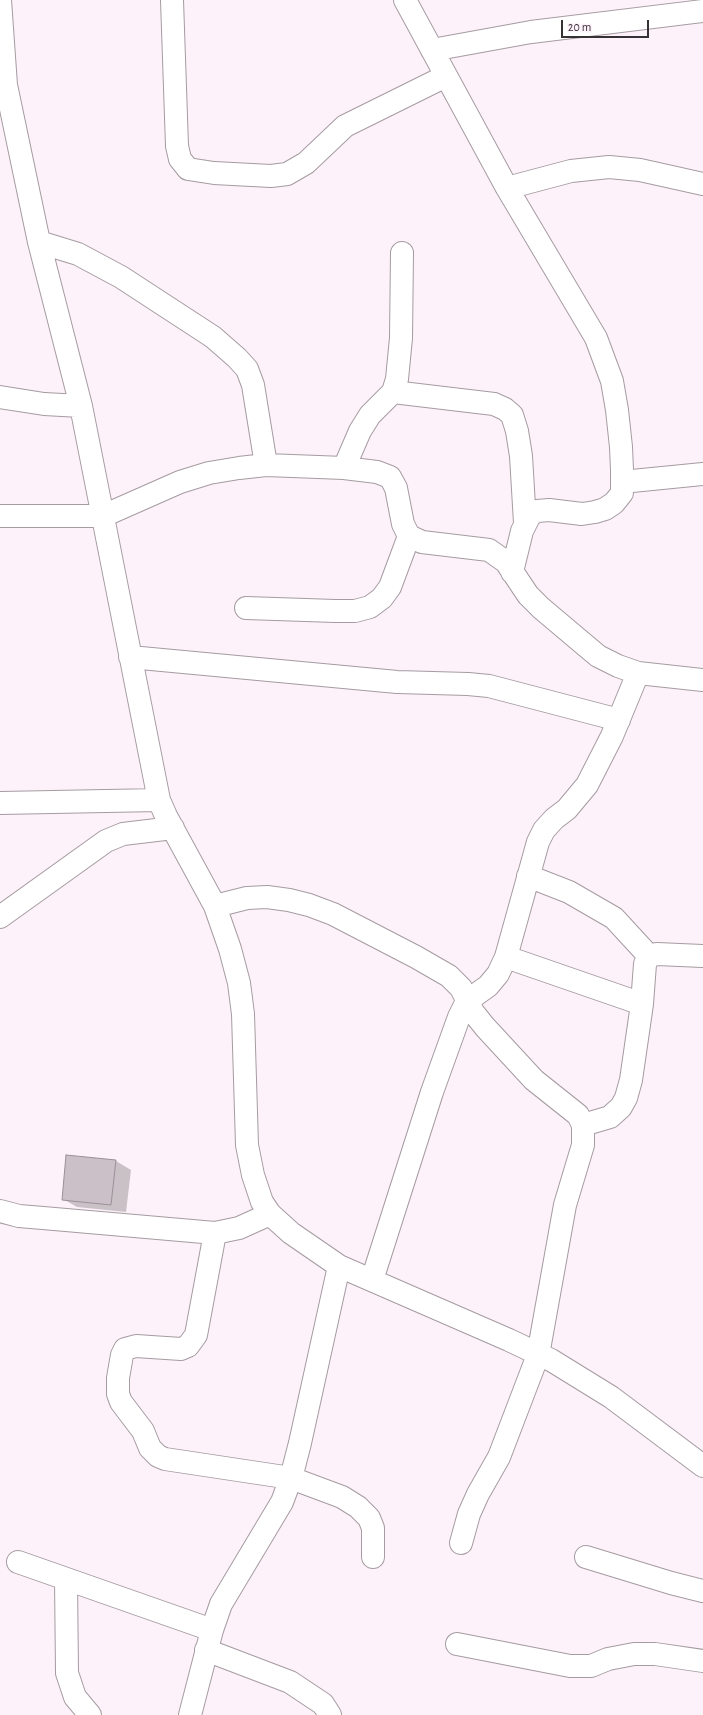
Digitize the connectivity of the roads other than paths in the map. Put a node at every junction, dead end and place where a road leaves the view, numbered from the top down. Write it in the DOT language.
graph roads {
  1 [pos="172,0"];
  2 [pos="405,0"];
  3 [pos="703,11"];
  4 [pos="1,13"];
  5 [pos="432,50"];
  6 [pos="446,76"];
  7 [pos="703,184"];
  8 [pos="507,188"];
  9 [pos="40,242"];
  10 [pos="402,253"];
  11 [pos="393,392"];
  12 [pos="0,397"];
  13 [pos="80,406"];
  14 [pos="266,465"];
  15 [pos="344,468"];
  16 [pos="703,474"];
  17 [pos="622,482"];
  18 [pos="0,516"];
  19 [pos="103,516"];
  20 [pos="525,522"];
  21 [pos="409,536"];
  22 [pos="512,572"];
  23 [pos="246,608"];
  24 [pos="130,657"];
  25 [pos="638,673"];
  26 [pos="703,680"];
  27 [pos="619,720"];
  28 [pos="159,800"];
  29 [pos="0,803"];
  30 [pos="173,828"];
  31 [pos="528,876"];
  32 [pos="215,906"];
  33 [pos="0,917"];
  34 [pos="649,956"];
  35 [pos="703,956"];
  36 [pos="506,957"];
  37 [pos="467,1001"];
  38 [pos="642,1004"];
  39 [pos="583,1125"];
  40 [pos="270,1214"];
  41 [pos="1,1215"];
  42 [pos="215,1233"];
  43 [pos="339,1266"];
  44 [pos="372,1280"];
  45 [pos="538,1354"];
  46 [pos="703,1466"];
  47 [pos="291,1478"];
  48 [pos="460,1543"];
  49 [pos="373,1557"];
  50 [pos="586,1557"];
  51 [pos="18,1562"];
  52 [pos="66,1579"];
  53 [pos="703,1591"];
  54 [pos="209,1640"];
  55 [pos="457,1644"];
  56 [pos="703,1661"];
  57 [pos="90,1715"];
  58 [pos="190,1715"];
  59 [pos="330,1715"];
  1 -- 6 [label="street"];
  2 -- 5 [label="street"];
  3 -- 5 [label="street"];
  4 -- 9 [label="street"];
  5 -- 6 [label="street"];
  6 -- 8 [label="street"];
  7 -- 8 [label="street"];
  8 -- 17 [label="street"];
  9 -- 13 [label="street"];
  9 -- 14 [label="street"];
  10 -- 11 [label="street"];
  11 -- 15 [label="street"];
  11 -- 20 [label="street"];
  12 -- 13 [label="street"];
  13 -- 19 [label="street"];
  14 -- 15 [label="street"];
  14 -- 19 [label="street"];
  15 -- 21 [label="street"];
  16 -- 17 [label="street"];
  17 -- 20 [label="street"];
  18 -- 19 [label="street"];
  19 -- 24 [label="street"];
  20 -- 22 [label="street"];
  21 -- 22 [label="street"];
  21 -- 23 [label="street"];
  22 -- 25 [label="street"];
  24 -- 27 [label="street"];
  24 -- 28 [label="street"];
  25 -- 26 [label="street"];
  25 -- 27 [label="street"];
  27 -- 31 [label="street"];
  28 -- 29 [label="street"];
  28 -- 30 [label="street"];
  30 -- 32 [label="street"];
  30 -- 33 [label="street"];
  31 -- 34 [label="street"];
  31 -- 36 [label="street"];
  32 -- 37 [label="street"];
  32 -- 40 [label="street"];
  34 -- 35 [label="street"];
  34 -- 38 [label="street"];
  36 -- 37 [label="street"];
  36 -- 38 [label="street"];
  37 -- 39 [label="street"];
  37 -- 44 [label="street"];
  38 -- 39 [label="street"];
  39 -- 45 [label="street"];
  40 -- 42 [label="street"];
  40 -- 43 [label="street"];
  41 -- 42 [label="street"];
  42 -- 47 [label="street"];
  43 -- 44 [label="street"];
  43 -- 47 [label="street"];
  44 -- 45 [label="street"];
  45 -- 46 [label="street"];
  45 -- 48 [label="street"];
  47 -- 49 [label="street"];
  47 -- 54 [label="street"];
  50 -- 53 [label="street"];
  51 -- 52 [label="street"];
  52 -- 54 [label="street"];
  52 -- 57 [label="street"];
  54 -- 58 [label="street"];
  54 -- 59 [label="street"];
  55 -- 56 [label="street"];
}
